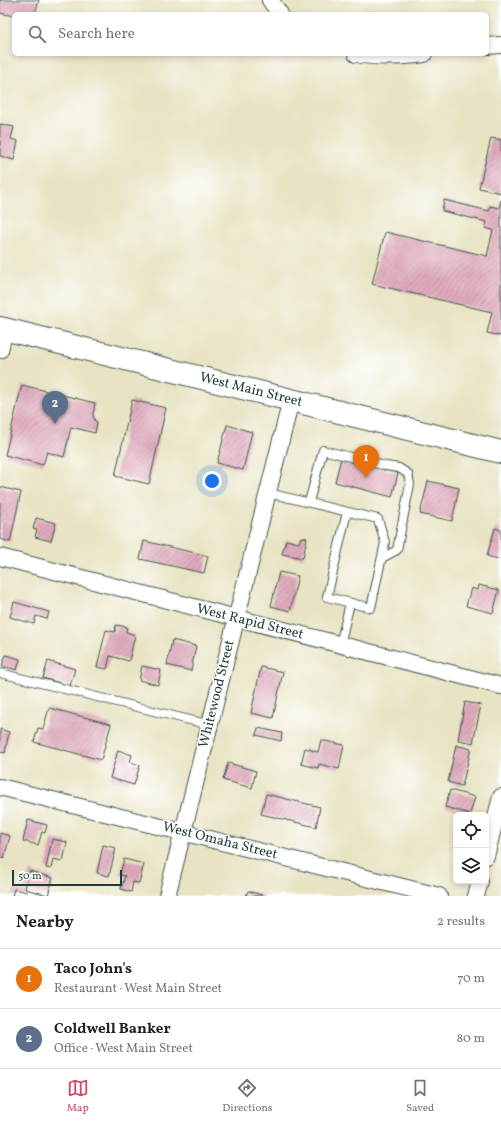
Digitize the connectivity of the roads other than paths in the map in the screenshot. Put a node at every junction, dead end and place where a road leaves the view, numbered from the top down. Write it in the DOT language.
graph roads {
  1 [pos="270,0"];
  2 [pos="279,12"];
  3 [pos="501,45"];
  4 [pos="489,46"];
  5 [pos="375,56"];
  6 [pos="411,56"];
  7 [pos="3,328"];
  8 [pos="0,350"];
  9 [pos="291,400"];
  10 [pos="501,452"];
  11 [pos="268,493"];
  12 [pos="309,502"];
  13 [pos="347,512"];
  14 [pos="0,557"];
  15 [pos="382,558"];
  16 [pos="350,603"];
  17 [pos="236,619"];
  18 [pos="340,645"];
  19 [pos="0,673"];
  20 [pos="501,686"];
  21 [pos="210,725"];
  22 [pos="0,787"];
  23 [pos="501,798"];
  24 [pos="184,832"];
  25 [pos="488,848"];
  26 [pos="479,884"];
  27 [pos="167,896"];
  28 [pos="439,896"];
  29 [pos="476,896"];
  1 -- 2 [label="street"];
  3 -- 4 [label="street"];
  5 -- 6 [label="street"];
  7 -- 8 [label="street"];
  7 -- 9 [label="main road, West Main Street"];
  9 -- 10 [label="main road, West Main Street"];
  9 -- 11 [label="street, Whitewood Street"];
  11 -- 12 [label="lane"];
  11 -- 17 [label="street, Whitewood Street"];
  12 -- 13 [label="lane"];
  12 -- 15 [label="lane"];
  13 -- 15 [label="lane"];
  13 -- 16 [label="lane"];
  14 -- 17 [label="street, West Rapid Street"];
  15 -- 16 [label="lane"];
  16 -- 18 [label="lane"];
  17 -- 18 [label="street, West Rapid Street"];
  17 -- 21 [label="street, Whitewood Street"];
  18 -- 20 [label="street, West Rapid Street"];
  19 -- 21 [label="lane"];
  21 -- 24 [label="street, Whitewood Street"];
  22 -- 24 [label="street, West Omaha Street"];
  23 -- 25 [label="street"];
  24 -- 27 [label="street, Whitewood Street"];
  24 -- 28 [label="street, West Omaha Street"];
  26 -- 29 [label="street"];
}
